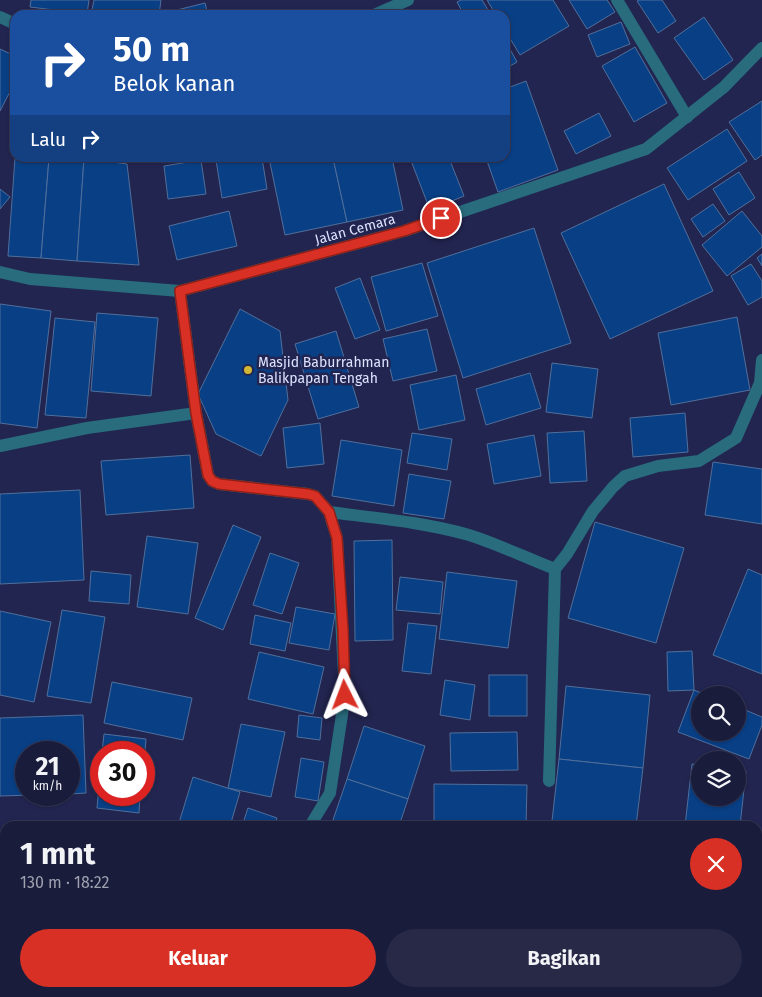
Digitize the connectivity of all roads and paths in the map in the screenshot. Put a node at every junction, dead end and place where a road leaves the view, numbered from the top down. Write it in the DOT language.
graph roads {
  1 [pos="408,0"];
  2 [pos="617,0"];
  3 [pos="385,10"];
  4 [pos="762,48"];
  5 [pos="687,117"];
  6 [pos="0,272"];
  7 [pos="180,291"];
  8 [pos="762,360"];
  9 [pos="196,413"];
  10 [pos="0,446"];
  11 [pos="329,512"];
  12 [pos="555,569"];
  13 [pos="549,781"];
  14 [pos="313,821"];
  1 -- 3 [label="street"];
  2 -- 5 [label="street"];
  4 -- 5 [label="street, Jalan Cemara"];
  5 -- 7 [label="street, Jalan Cemara"];
  6 -- 7 [label="street, Jalan Cemara"];
  7 -- 9 [label="street"];
  8 -- 12 [label="street"];
  9 -- 10 [label="street"];
  9 -- 11 [label="street"];
  11 -- 12 [label="street"];
  11 -- 14 [label="street"];
  12 -- 13 [label="street"];
}
